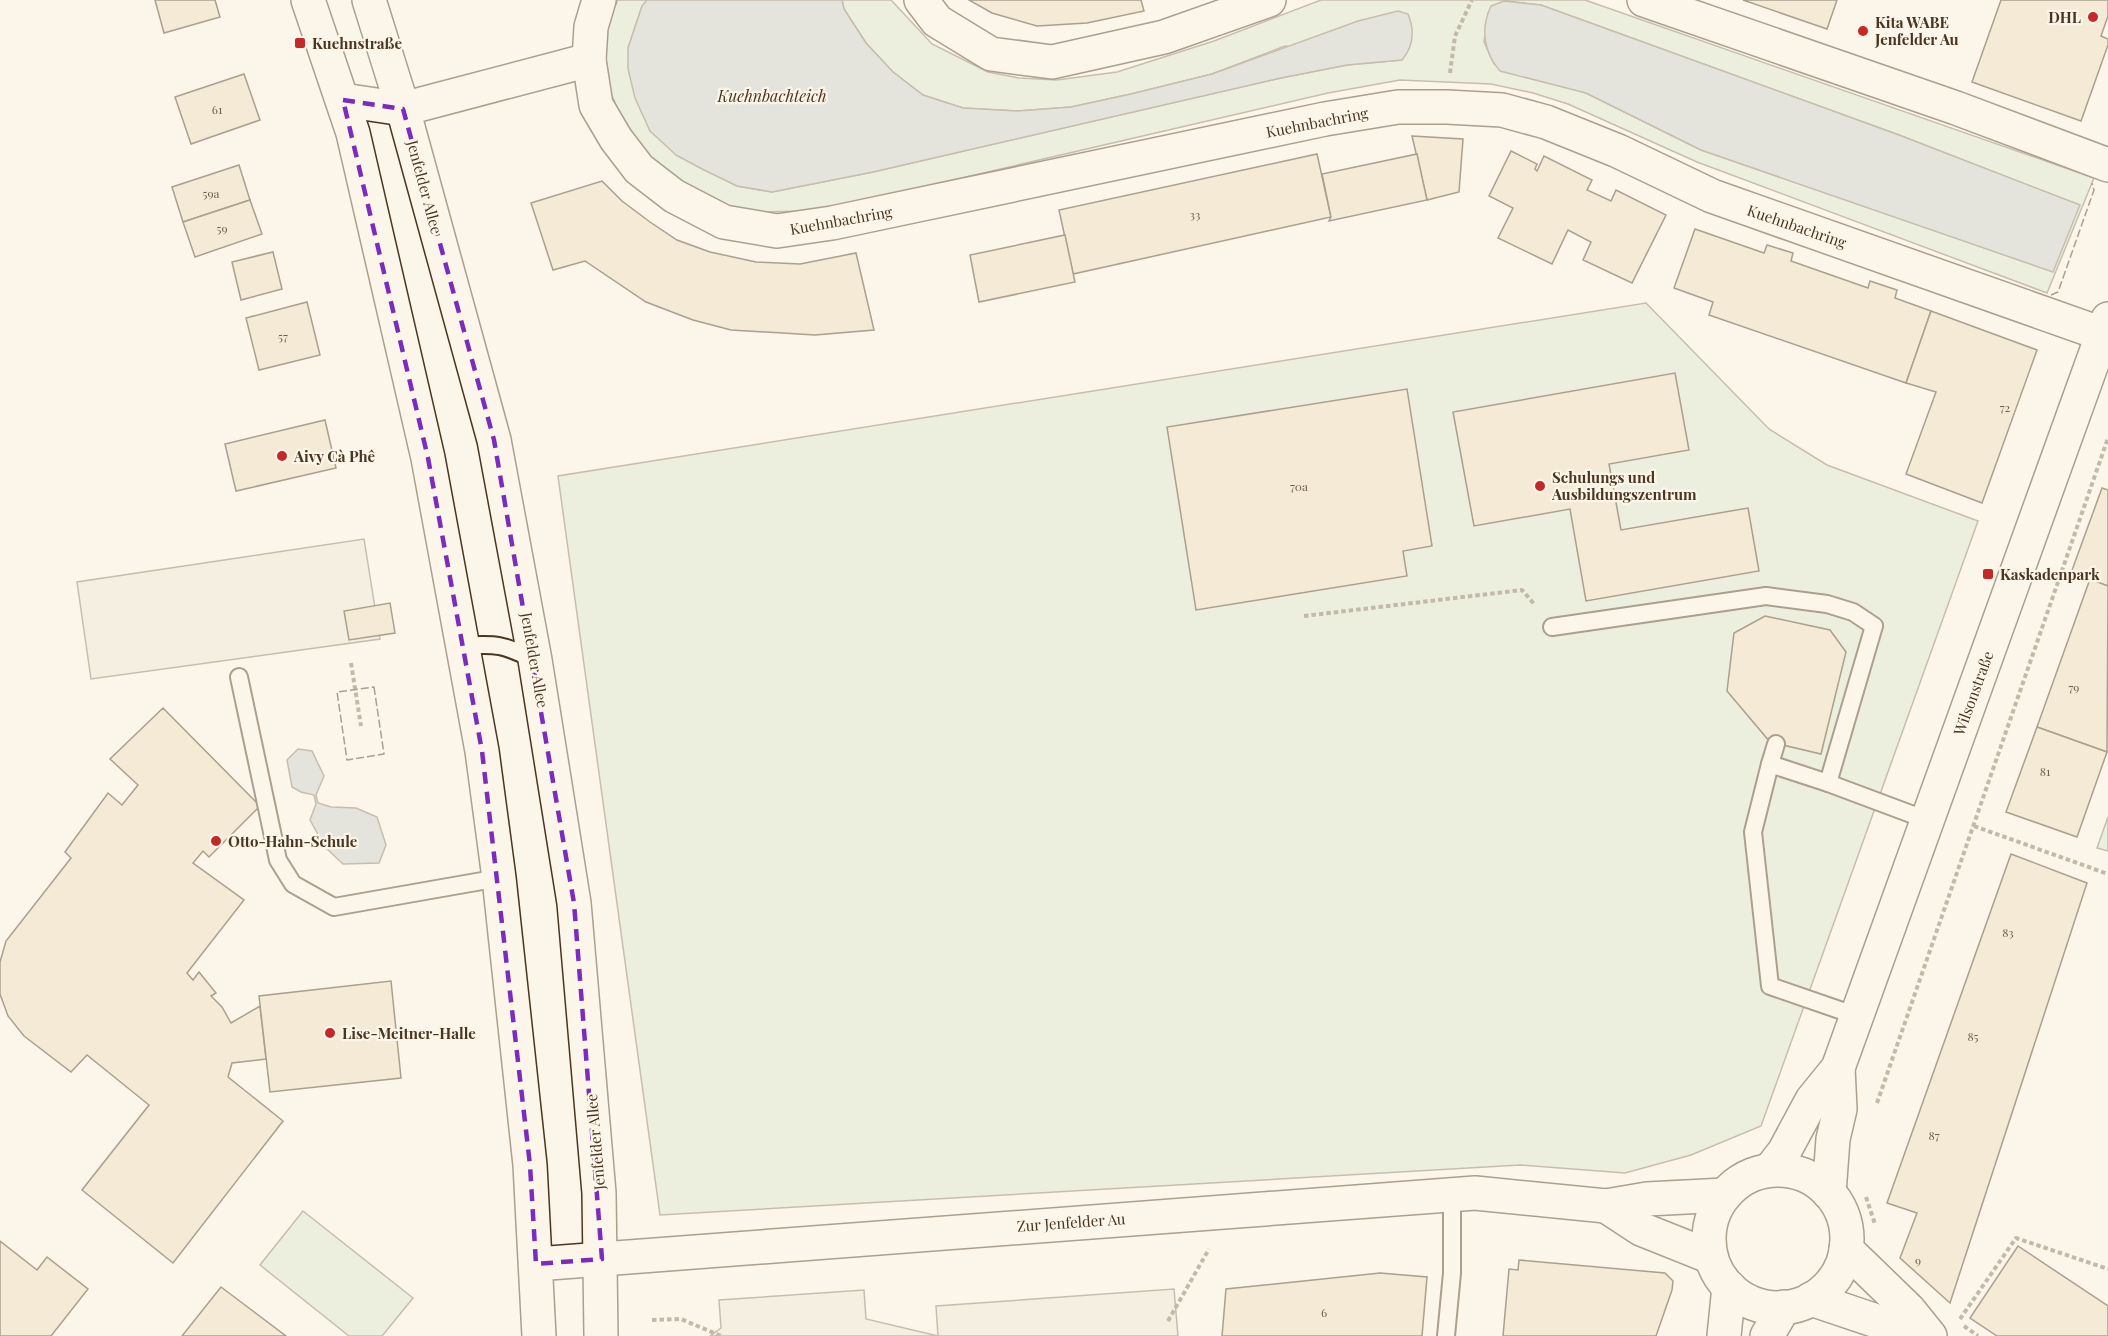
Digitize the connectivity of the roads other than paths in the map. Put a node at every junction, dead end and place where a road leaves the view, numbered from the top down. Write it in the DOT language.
graph roads {
  1 [pos="308,0"];
  2 [pos="369,0"];
  3 [pos="599,0"];
  4 [pos="921,0"];
  5 [pos="1269,0"];
  6 [pos="1644,0"];
  7 [pos="589,60"];
  8 [pos="343,100"];
  9 [pos="403,109"];
  10 [pos="2108,165"];
  11 [pos="2106,329"];
  12 [pos="1552,627"];
  13 [pos="463,646"];
  14 [pos="536,660"];
  15 [pos="239,677"];
  16 [pos="1776,744"];
  17 [pos="1770,764"];
  18 [pos="1828,783"];
  19 [pos="1927,820"];
  20 [pos="499,878"];
  21 [pos="1857,1016"];
  22 [pos="1838,1068"];
  23 [pos="1770,1170"];
  24 [pos="1829,1193"];
  25 [pos="1452,1194"];
  26 [pos="1725,1195"];
  27 [pos="1606,1206"];
  28 [pos="1846,1249"];
  29 [pos="1711,1257"];
  30 [pos="602,1259"];
  31 [pos="536,1264"];
  32 [pos="1729,1287"];
  33 [pos="1798,1303"];
  34 [pos="539,1336"];
  35 [pos="602,1336"];
  36 [pos="1446,1336"];
  37 [pos="1724,1336"];
  38 [pos="1767,1336"];
  39 [pos="1921,1336"];
  40 [pos="1930,1336"];
  1 -- 8 [label="street"];
  2 -- 9 [label="street, Jenfelder Allee"];
  3 -- 7 [label="street, Kuehnbachring"];
  4 -- 5 [label="street"];
  6 -- 10 [label="street"];
  7 -- 9 [label="street"];
  7 -- 11 [label="street, Kuehnbachring"];
  8 -- 9 [label="street"];
  8 -- 13 [label="street"];
  9 -- 14 [label="street, Jenfelder Allee"];
  11 -- 19 [label="street, Wilsonstraße"];
  12 -- 18 [label="lane"];
  13 -- 14 [label="lane"];
  13 -- 20 [label="street"];
  14 -- 30 [label="street, Jenfelder Allee"];
  15 -- 20 [label="lane"];
  16 -- 17 [label="lane"];
  17 -- 18 [label="lane"];
  17 -- 21 [label="lane"];
  18 -- 19 [label="lane"];
  19 -- 21 [label="street, Wilsonstraße"];
  20 -- 31 [label="street"];
  21 -- 22 [label="street, Wilsonstraße"];
  22 -- 23 [label="street, Wilsonstraße"];
  22 -- 24 [label="street, Wilsonstraße"];
  23 -- 24 [label="street"];
  23 -- 26 [label="street"];
  24 -- 28 [label="street"];
  25 -- 27 [label="street, Zur Jenfelder Au"];
  25 -- 30 [label="street, Zur Jenfelder Au"];
  25 -- 36 [label="lane"];
  26 -- 27 [label="street, Zur Jenfelder Au"];
  26 -- 29 [label="street"];
  27 -- 29 [label="street, Zur Jenfelder Au"];
  28 -- 33 [label="street"];
  28 -- 40 [label="street"];
  29 -- 32 [label="street"];
  30 -- 31 [label="street, Zur Jenfelder Au"];
  30 -- 35 [label="street, Jenfelder Allee"];
  31 -- 34 [label="street"];
  32 -- 33 [label="street"];
  32 -- 37 [label="street"];
  33 -- 38 [label="street"];
  33 -- 39 [label="street"];
}
